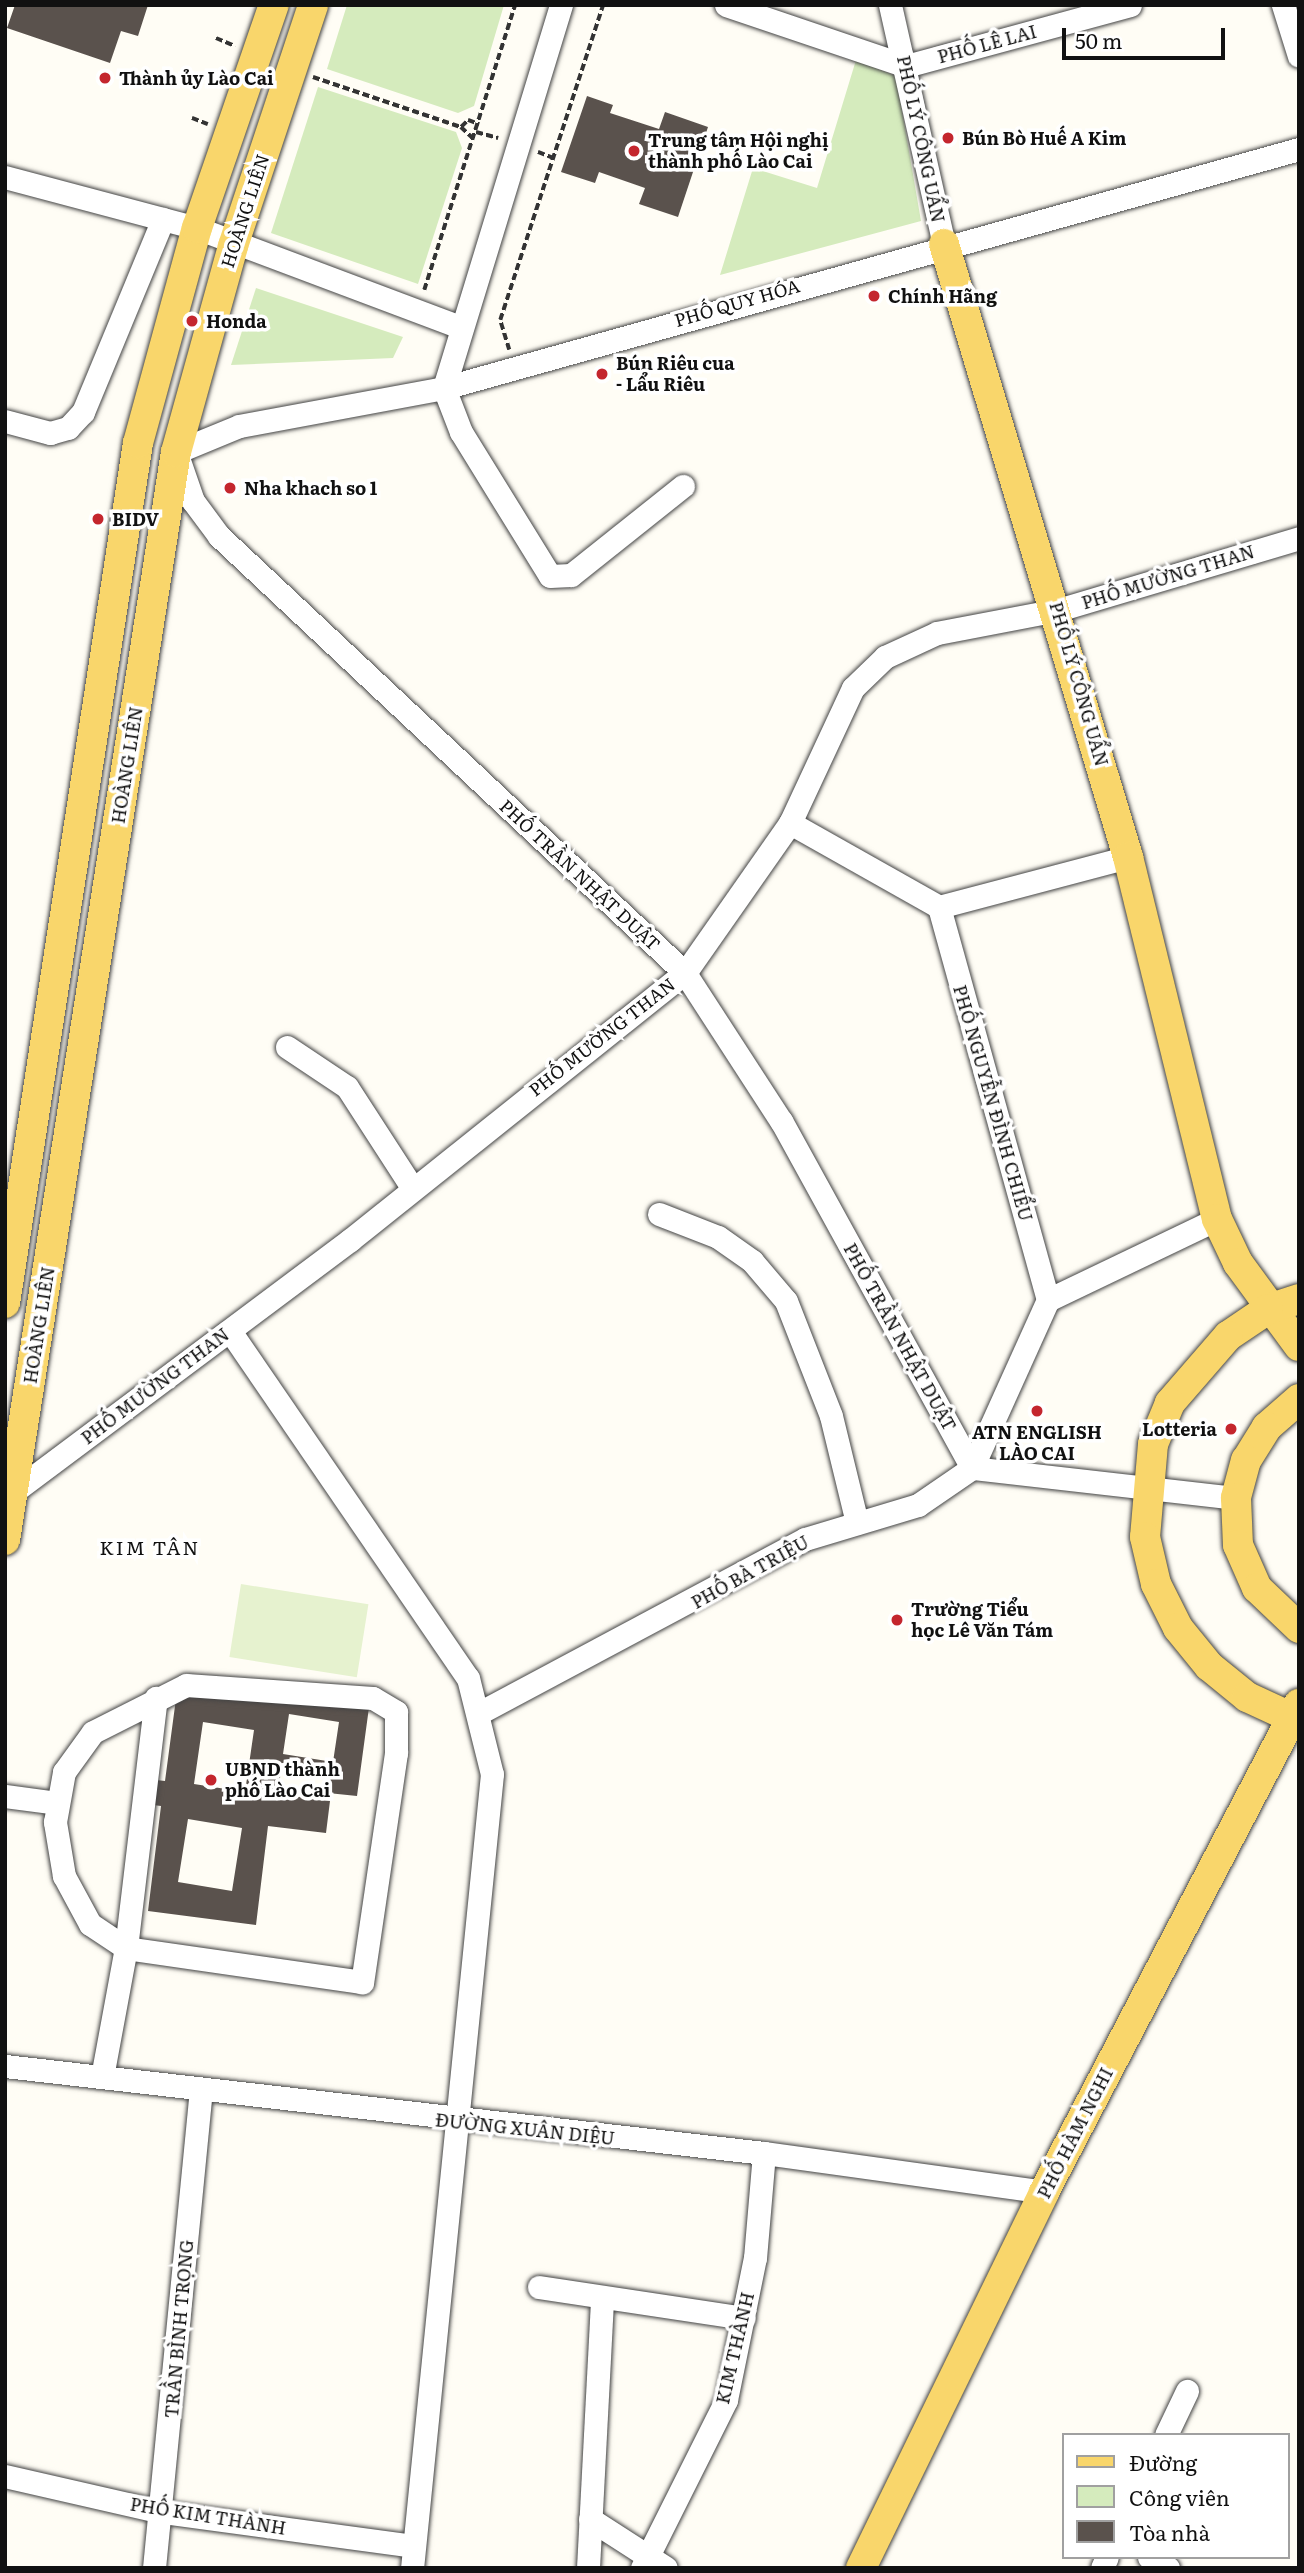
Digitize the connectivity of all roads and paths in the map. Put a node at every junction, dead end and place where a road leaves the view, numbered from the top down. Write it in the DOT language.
graph roads {
  1 [pos="274,5"];
  2 [pos="313,5"];
  3 [pos="515,5"];
  4 [pos="561,5"];
  5 [pos="603,5"];
  6 [pos="726,5"];
  7 [pos="890,5"];
  8 [pos="1130,5"];
  9 [pos="1283,5"];
  10 [pos="1299,56"];
  11 [pos="905,66"];
  12 [pos="305,79"];
  13 [pos="479,124"];
  14 [pos="461,127"];
  15 [pos="474,139"];
  16 [pos="1299,149"];
  17 [pos="5,177"];
  18 [pos="163,219"];
  19 [pos="197,228"];
  20 [pos="944,244"];
  21 [pos="233,246"];
  22 [pos="412,293"];
  23 [pos="460,327"];
  24 [pos="514,368"];
  25 [pos="444,388"];
  26 [pos="5,421"];
  27 [pos="138,443"];
  28 [pos="176,453"];
  29 [pos="683,486"];
  30 [pos="1299,538"];
  31 [pos="1058,610"];
  32 [pos="790,823"];
  33 [pos="1128,857"];
  34 [pos="939,906"];
  35 [pos="685,973"];
  36 [pos="287,1047"];
  37 [pos="413,1189"];
  38 [pos="659,1214"];
  39 [pos="1217,1219"];
  40 [pos="1299,1299"];
  41 [pos="1048,1300"];
  42 [pos="5,1303"];
  43 [pos="1268,1309"];
  44 [pos="230,1331"];
  45 [pos="1299,1346"];
  46 [pos="1299,1399"];
  47 [pos="972,1468"];
  48 [pos="1145,1490"];
  49 [pos="9,1495"];
  50 [pos="1236,1498"];
  51 [pos="858,1523"];
  52 [pos="5,1540"];
  53 [pos="1299,1628"];
  54 [pos="156,1699"];
  55 [pos="481,1712"];
  56 [pos="1296,1715"];
  57 [pos="5,1796"];
  58 [pos="57,1802"];
  59 [pos="126,1948"];
  60 [pos="5,2066"];
  61 [pos="102,2077"];
  62 [pos="201,2090"];
  63 [pos="452,2122"];
  64 [pos="764,2153"];
  65 [pos="1044,2192"];
  66 [pos="539,2287"];
  67 [pos="602,2298"];
  68 [pos="744,2318"];
  69 [pos="1187,2391"];
  70 [pos="1167,2433"];
  71 [pos="5,2476"];
  72 [pos="162,2512"];
  73 [pos="590,2519"];
  74 [pos="413,2557"];
  75 [pos="1152,2559"];
  76 [pos="652,2565"];
  77 [pos="154,2568"];
  78 [pos="588,2568"];
  79 [pos="861,2568"];
  80 [pos="1168,2568"];
  1 -- 19 [label="main road, HOÀNG LIÊN"];
  2 -- 12 [label="main road, HOÀNG LIÊN"];
  3 -- 13 [label="path"];
  4 -- 23 [label="street"];
  5 -- 24 [label="path"];
  6 -- 11 [label="street"];
  7 -- 11 [label="street, PHỐ LÝ CÔNG UẨN"];
  8 -- 11 [label="street, PHỐ LÊ LAI"];
  9 -- 10 [label="street"];
  11 -- 20 [label="street, PHỐ LÝ CÔNG UẨN"];
  12 -- 14 [label="path"];
  12 -- 21 [label="main road, HOÀNG LIÊN"];
  13 -- 14 [label="path"];
  13 -- 15 [label="path"];
  14 -- 15 [label="path"];
  15 -- 22 [label="path"];
  16 -- 20 [label="street, PHỐ QUY HÓA"];
  17 -- 18 [label="street"];
  18 -- 19 [label="street"];
  18 -- 26 [label="street"];
  19 -- 21 [label="street"];
  19 -- 27 [label="main road, HOÀNG LIÊN"];
  20 -- 24 [label="street, PHỐ QUY HÓA"];
  20 -- 31 [label="main road, PHỐ LÝ CÔNG UẨN"];
  21 -- 23 [label="street"];
  21 -- 28 [label="main road, HOÀNG LIÊN"];
  23 -- 25 [label="street"];
  24 -- 25 [label="street, PHỐ QUY HÓA"];
  25 -- 28 [label="street, PHỐ QUY HÓA"];
  25 -- 29 [label="street"];
  27 -- 28 [label="main road"];
  27 -- 42 [label="main road, HOÀNG LIÊN"];
  28 -- 35 [label="street, PHỐ TRẦN NHẬT DUẬT"];
  28 -- 49 [label="main road, HOÀNG LIÊN"];
  30 -- 31 [label="street, PHỐ MƯỜNG THAN"];
  31 -- 32 [label="street, PHỐ MƯỜNG THAN"];
  31 -- 33 [label="main road, PHỐ LÝ CÔNG UẨN"];
  32 -- 34 [label="street"];
  32 -- 35 [label="street, PHỐ MƯỜNG THAN"];
  33 -- 34 [label="street"];
  33 -- 39 [label="main road, PHỐ LÝ CÔNG UẨN"];
  34 -- 41 [label="street, PHỐ NGUYỄN ĐÌNH CHIỂU"];
  35 -- 37 [label="street, PHỐ MƯỜNG THAN"];
  35 -- 47 [label="street, PHỐ TRẦN NHẬT DUẬT"];
  36 -- 37 [label="street"];
  37 -- 44 [label="street, PHỐ MƯỜNG THAN"];
  38 -- 51 [label="street"];
  39 -- 41 [label="street"];
  39 -- 43 [label="main road, PHỐ LÝ CÔNG UẨN"];
  40 -- 43 [label="main road"];
  41 -- 47 [label="street"];
  43 -- 45 [label="main road, PHỐ LÝ CÔNG UẨN"];
  43 -- 48 [label="main road"];
  44 -- 49 [label="street, PHỐ MƯỜNG THAN"];
  44 -- 55 [label="street"];
  46 -- 50 [label="main road"];
  47 -- 48 [label="street"];
  47 -- 51 [label="street, PHỐ BÀ TRIỆU"];
  48 -- 50 [label="street"];
  48 -- 56 [label="main road"];
  49 -- 52 [label="main road, HOÀNG LIÊN"];
  50 -- 53 [label="main road"];
  51 -- 55 [label="street, PHỐ BÀ TRIỆU"];
  54 -- 58 [label="street"];
  54 -- 59 [label="street"];
  54 -- 59 [label="street"];
  55 -- 63 [label="street"];
  56 -- 65 [label="main road, PHỐ HÀM NGHI"];
  57 -- 58 [label="street"];
  58 -- 59 [label="street"];
  59 -- 61 [label="street"];
  60 -- 61 [label="street, ĐƯỜNG XUÂN DIỆU"];
  61 -- 62 [label="street, ĐƯỜNG XUÂN DIỆU"];
  62 -- 63 [label="street, ĐƯỜNG XUÂN DIỆU"];
  62 -- 72 [label="street, TRẦN BÌNH TRỌNG"];
  63 -- 64 [label="street, ĐƯỜNG XUÂN DIỆU"];
  63 -- 74 [label="street"];
  64 -- 65 [label="street, ĐƯỜNG XUÂN DIỆU"];
  64 -- 68 [label="street, KIM THÀNH"];
  65 -- 79 [label="main road, PHỐ HÀM NGHI"];
  66 -- 67 [label="street"];
  67 -- 68 [label="street"];
  67 -- 73 [label="street"];
  68 -- 76 [label="street, KIM THÀNH"];
  69 -- 70 [label="street"];
  71 -- 72 [label="street, PHỐ KIM THÀNH"];
  72 -- 74 [label="street, PHỐ KIM THÀNH"];
  72 -- 77 [label="street, TRẦN BÌNH TRỌNG"];
  73 -- 76 [label="street"];
  73 -- 78 [label="street"];
  75 -- 80 [label="street"];
}
